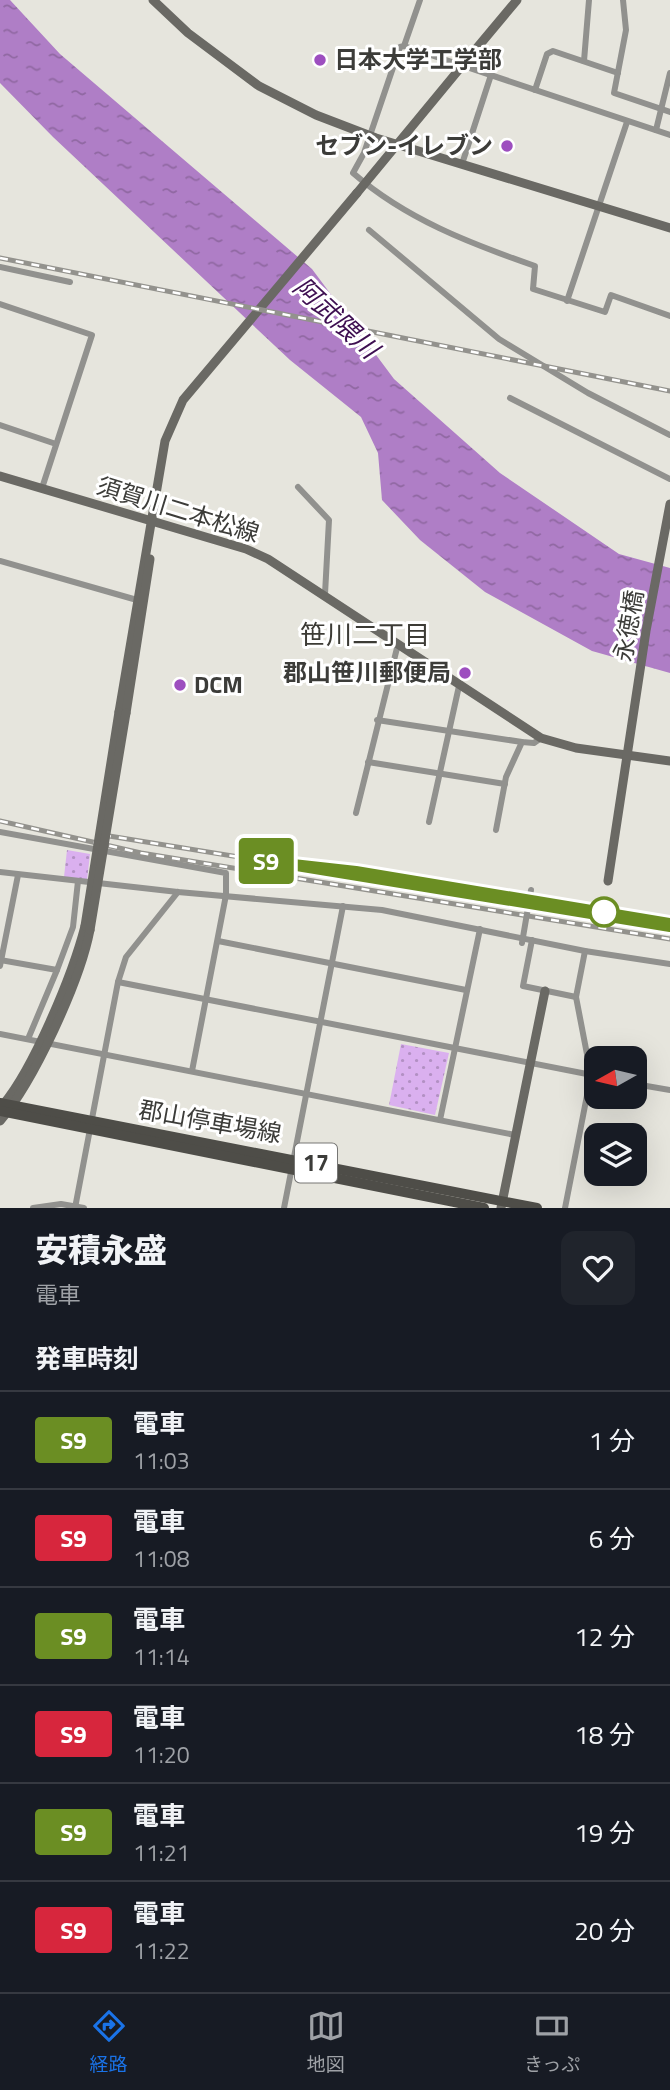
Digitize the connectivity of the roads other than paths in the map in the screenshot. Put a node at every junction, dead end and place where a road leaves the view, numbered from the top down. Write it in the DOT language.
graph roads {
  1 [pos="153,0"];
  2 [pos="419,0"];
  3 [pos="517,0"];
  4 [pos="589,0"];
  5 [pos="624,0"];
  6 [pos="404,46"];
  7 [pos="584,61"];
  8 [pos="618,73"];
  9 [pos="670,73"];
  10 [pos="491,75"];
  11 [pos="535,90"];
  12 [pos="661,110"];
  13 [pos="670,112"];
  14 [pos="627,122"];
  15 [pos="656,130"];
  16 [pos="670,135"];
  17 [pos="369,136"];
  18 [pos="462,164"];
  19 [pos="598,206"];
  20 [pos="670,228"];
  21 [pos="369,230"];
  22 [pos="0,267"];
  23 [pos="70,282"];
  24 [pos="568,300"];
  25 [pos="0,304"];
  26 [pos="670,316"];
  27 [pos="510,398"];
  28 [pos="0,425"];
  29 [pos="670,435"];
  30 [pos="57,444"];
  31 [pos="0,476"];
  32 [pos="670,479"];
  33 [pos="298,487"];
  34 [pos="43,488"];
  35 [pos="670,504"];
  36 [pos="152,522"];
  37 [pos="0,561"];
  38 [pos="325,594"];
  39 [pos="137,600"];
  40 [pos="398,644"];
  41 [pos="459,686"];
  42 [pos="122,712"];
  43 [pos="377,720"];
  44 [pos="448,731"];
  45 [pos="541,738"];
  46 [pos="522,742"];
  47 [pos="626,755"];
  48 [pos="670,761"];
  49 [pos="368,762"];
  50 [pos="437,774"];
  51 [pos="505,784"];
  52 [pos="356,813"];
  53 [pos="429,822"];
  54 [pos="496,830"];
  55 [pos="0,832"];
  56 [pos="0,872"];
  57 [pos="19,875"];
  58 [pos="78,881"];
  59 [pos="608,881"];
  60 [pos="531,890"];
  61 [pos="178,892"];
  62 [pos="226,895"];
  63 [pos="343,906"];
  64 [pos="480,929"];
  65 [pos="532,940"];
  66 [pos="218,941"];
  67 [pos="522,943"];
  68 [pos="585,951"];
  69 [pos="1,962"];
  70 [pos="670,964"];
  71 [pos="333,966"];
  72 [pos="57,970"];
  73 [pos="118,982"];
  74 [pos="466,990"];
  75 [pos="545,991"];
  76 [pos="576,997"];
  77 [pos="205,999"];
  78 [pos="322,1022"];
  79 [pos="0,1034"];
  80 [pos="27,1040"];
  81 [pos="42,1043"];
  82 [pos="587,1046"];
  83 [pos="455,1048"];
  84 [pos="106,1054"];
  85 [pos="531,1063"];
  86 [pos="192,1071"];
  87 [pos="584,1074"];
  88 [pos="648,1086"];
  89 [pos="670,1090"];
  90 [pos="308,1093"];
  91 [pos="4,1107"];
  92 [pos="587,1110"];
  93 [pos="440,1120"];
  94 [pos="0,1121"];
  95 [pos="92,1127"];
  96 [pos="514,1135"];
  97 [pos="293,1164"];
  98 [pos="501,1205"];
  99 [pos="76,1207"];
  100 [pos="33,1208"];
  101 [pos="84,1208"];
  102 [pos="284,1208"];
  103 [pos="484,1208"];
  104 [pos="537,1208"];
  105 [pos="565,1208"];
  1 -- 17 [label="street"];
  2 -- 6 [label="street"];
  3 -- 36 [label="street, bridge"];
  4 -- 7 [label="street"];
  5 -- 8 [label="street"];
  6 -- 10 [label="street"];
  6 -- 17 [label="street"];
  7 -- 8 [label="street"];
  7 -- 11 [label="street"];
  8 -- 12 [label="street"];
  9 -- 12 [label="street"];
  10 -- 11 [label="street"];
  10 -- 18 [label="street"];
  11 -- 14 [label="street"];
  12 -- 13 [label="street"];
  12 -- 15 [label="street"];
  14 -- 15 [label="street"];
  14 -- 19 [label="street"];
  15 -- 16 [label="street"];
  17 -- 18 [label="street"];
  17 -- 24 [label="street"];
  18 -- 19 [label="street"];
  19 -- 20 [label="street"];
  19 -- 24 [label="street"];
  21 -- 29 [label="street"];
  22 -- 23 [label="street"];
  24 -- 26 [label="street"];
  25 -- 30 [label="street"];
  27 -- 32 [label="street"];
  28 -- 30 [label="street"];
  30 -- 34 [label="street"];
  31 -- 34 [label="street, 須賀川二本松線"];
  33 -- 38 [label="street"];
  34 -- 36 [label="street, 須賀川二本松線"];
  35 -- 47 [label="street, 永徳橋"];
  36 -- 38 [label="street, 須賀川二本松線"];
  36 -- 39 [label="street"];
  36 -- 42 [label="street"];
  37 -- 39 [label="street"];
  38 -- 40 [label="street, 須賀川二本松線"];
  39 -- 42 [label="street"];
  40 -- 41 [label="street, 須賀川二本松線"];
  40 -- 43 [label="street"];
  41 -- 44 [label="street"];
  41 -- 45 [label="street, 須賀川二本松線"];
  42 -- 81 [label="street, bridge"];
  43 -- 44 [label="street"];
  43 -- 49 [label="street"];
  44 -- 46 [label="street"];
  44 -- 50 [label="street"];
  45 -- 46 [label="street"];
  45 -- 47 [label="street, 須賀川二本松線"];
  46 -- 51 [label="street"];
  47 -- 48 [label="street, 須賀川二本松線"];
  47 -- 59 [label="street, 永徳橋"];
  49 -- 50 [label="street"];
  49 -- 52 [label="street"];
  50 -- 51 [label="street"];
  50 -- 53 [label="street"];
  51 -- 54 [label="street"];
  55 -- 62 [label="street"];
  56 -- 57 [label="street"];
  57 -- 58 [label="street"];
  57 -- 69 [label="street"];
  58 -- 61 [label="street"];
  58 -- 72 [label="street"];
  60 -- 67 [label="street, bridge"];
  61 -- 62 [label="street"];
  61 -- 73 [label="street"];
  62 -- 63 [label="street"];
  62 -- 66 [label="street"];
  63 -- 64 [label="street"];
  63 -- 71 [label="street"];
  64 -- 65 [label="street"];
  64 -- 74 [label="street"];
  65 -- 68 [label="street"];
  65 -- 75 [label="street"];
  66 -- 71 [label="street"];
  66 -- 77 [label="street"];
  68 -- 70 [label="street"];
  68 -- 76 [label="street"];
  69 -- 72 [label="street"];
  71 -- 74 [label="street"];
  71 -- 78 [label="street"];
  72 -- 80 [label="street"];
  73 -- 77 [label="street"];
  73 -- 84 [label="street"];
  74 -- 83 [label="street"];
  75 -- 76 [label="street"];
  75 -- 85 [label="street"];
  76 -- 82 [label="street"];
  77 -- 78 [label="street"];
  77 -- 86 [label="street"];
  78 -- 83 [label="street"];
  78 -- 90 [label="street"];
  79 -- 80 [label="street"];
  80 -- 81 [label="street"];
  81 -- 84 [label="street"];
  81 -- 91 [label="street"];
  83 -- 85 [label="street"];
  83 -- 93 [label="street"];
  84 -- 86 [label="street"];
  84 -- 95 [label="street"];
  85 -- 87 [label="street"];
  85 -- 96 [label="street"];
  86 -- 90 [label="street"];
  88 -- 89 [label="street"];
  90 -- 93 [label="street"];
  90 -- 97 [label="street"];
  91 -- 94 [label="street"];
  91 -- 95 [label="main road, 郡山停車場線 / 17"];
  92 -- 105 [label="street"];
  93 -- 96 [label="street"];
  95 -- 97 [label="main road, 郡山停車場線 / 17"];
  95 -- 99 [label="street"];
  96 -- 98 [label="street"];
  97 -- 98 [label="main road, 郡山停車場線 / 17"];
  97 -- 102 [label="street"];
  97 -- 103 [label="main road, 郡山停車場線 / 17"];
  98 -- 104 [label="main road, 郡山停車場線 / 17"];
  99 -- 100 [label="street"];
  99 -- 101 [label="street"];
}
